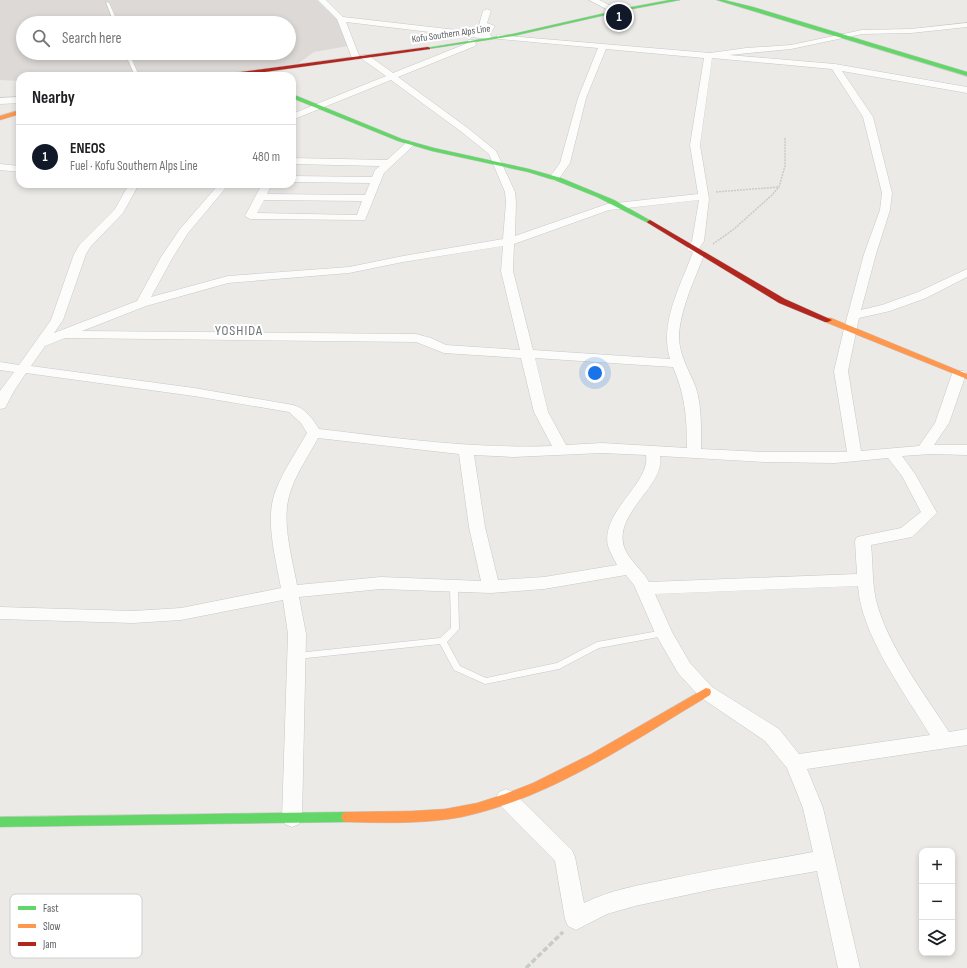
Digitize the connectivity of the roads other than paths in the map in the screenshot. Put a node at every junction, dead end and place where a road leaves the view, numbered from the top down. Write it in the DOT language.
graph roads {
  1 [pos="322,0"];
  2 [pos="593,0"];
  3 [pos="678,0"];
  4 [pos="719,0"];
  5 [pos="107,4"];
  6 [pos="487,11"];
  7 [pos="617,11"];
  8 [pos="113,16"];
  9 [pos="341,19"];
  10 [pos="967,25"];
  11 [pos="842,35"];
  12 [pos="489,37"];
  13 [pos="500,37"];
  14 [pos="471,42"];
  15 [pos="603,47"];
  16 [pos="708,56"];
  17 [pos="360,57"];
  18 [pos="130,60"];
  19 [pos="835,67"];
  20 [pos="135,72"];
  21 [pos="256,72"];
  22 [pos="967,74"];
  23 [pos="391,76"];
  24 [pos="967,90"];
  25 [pos="296,98"];
  26 [pos="16,100"];
  27 [pos="0,102"];
  28 [pos="316,106"];
  29 [pos="16,113"];
  30 [pos="296,115"];
  31 [pos="0,118"];
  32 [pos="410,144"];
  33 [pos="296,161"];
  34 [pos="390,162"];
  35 [pos="496,164"];
  36 [pos="0,168"];
  37 [pos="16,169"];
  38 [pos="554,178"];
  39 [pos="296,179"];
  40 [pos="376,180"];
  41 [pos="132,188"];
  42 [pos="221,188"];
  43 [pos="265,188"];
  44 [pos="703,194"];
  45 [pos="260,197"];
  46 [pos="369,198"];
  47 [pos="619,205"];
  48 [pos="508,242"];
  49 [pos="696,251"];
  50 [pos="967,272"];
  51 [pos="142,303"];
  52 [pos="854,316"];
  53 [pos="850,329"];
  54 [pos="61,335"];
  55 [pos="41,343"];
  56 [pos="526,354"];
  57 [pos="678,363"];
  58 [pos="0,366"];
  59 [pos="23,370"];
  60 [pos="963,376"];
  61 [pos="0,405"];
  62 [pos="314,433"];
  63 [pos="466,450"];
  64 [pos="561,450"];
  65 [pos="923,450"];
  66 [pos="967,450"];
  67 [pos="652,451"];
  68 [pos="694,453"];
  69 [pos="892,453"];
  70 [pos="855,456"];
  71 [pos="630,569"];
  72 [pos="866,580"];
  73 [pos="454,586"];
  74 [pos="491,588"];
  75 [pos="644,588"];
  76 [pos="290,592"];
  77 [pos="0,613"];
  78 [pos="664,633"];
  79 [pos="442,641"];
  80 [pos="297,656"];
  81 [pos="706,692"];
  82 [pos="967,737"];
  83 [pos="944,740"];
  84 [pos="796,762"];
  85 [pos="506,798"];
  86 [pos="292,818"];
  87 [pos="0,822"];
  88 [pos="824,860"];
  89 [pos="849,968"];
  1 -- 9 [label="street"];
  2 -- 7 [label="street"];
  3 -- 7 [label="street, Kofu Southern Alps Line"];
  4 -- 11 [label="street"];
  5 -- 8 [label="lane"];
  6 -- 12 [label="street"];
  7 -- 13 [label="street, Kofu Southern Alps Line"];
  9 -- 12 [label="street"];
  9 -- 17 [label="street"];
  10 -- 11 [label="street"];
  11 -- 16 [label="street"];
  11 -- 22 [label="street"];
  12 -- 13 [label="street, Kofu Southern Alps Line"];
  12 -- 14 [label="street, Kofu Southern Alps Line"];
  13 -- 15 [label="street"];
  14 -- 17 [label="street, Kofu Southern Alps Line"];
  14 -- 23 [label="street"];
  15 -- 16 [label="street"];
  15 -- 38 [label="street"];
  16 -- 19 [label="street"];
  16 -- 44 [label="street"];
  17 -- 21 [label="street, Kofu Southern Alps Line"];
  17 -- 23 [label="street"];
  18 -- 20 [label="lane"];
  19 -- 24 [label="street"];
  19 -- 52 [label="street"];
  23 -- 28 [label="street"];
  23 -- 35 [label="street"];
  25 -- 28 [label="street"];
  26 -- 27 [label="street"];
  28 -- 30 [label="street"];
  28 -- 32 [label="street"];
  29 -- 31 [label="street"];
  32 -- 34 [label="street"];
  32 -- 35 [label="street"];
  33 -- 34 [label="street"];
  34 -- 40 [label="street"];
  35 -- 38 [label="street"];
  35 -- 48 [label="street"];
  36 -- 37 [label="street"];
  38 -- 47 [label="street"];
  39 -- 40 [label="street"];
  40 -- 46 [label="street"];
  41 -- 55 [label="street"];
  42 -- 51 [label="street"];
  43 -- 45 [label="street"];
  44 -- 47 [label="street"];
  44 -- 49 [label="street"];
  45 -- 46 [label="street"];
  45 -- 46 [label="street"];
  47 -- 48 [label="street"];
  47 -- 49 [label="street"];
  48 -- 51 [label="street"];
  48 -- 56 [label="street"];
  49 -- 53 [label="street"];
  49 -- 57 [label="street"];
  50 -- 52 [label="street"];
  51 -- 54 [label="street"];
  52 -- 53 [label="street"];
  53 -- 60 [label="street"];
  53 -- 70 [label="street"];
  54 -- 55 [label="street"];
  54 -- 56 [label="street"];
  55 -- 59 [label="street"];
  56 -- 57 [label="street"];
  56 -- 64 [label="street"];
  57 -- 68 [label="street"];
  58 -- 59 [label="street"];
  59 -- 61 [label="street"];
  59 -- 62 [label="street"];
  60 -- 65 [label="street"];
  62 -- 63 [label="street"];
  62 -- 76 [label="street"];
  63 -- 64 [label="street"];
  63 -- 74 [label="street"];
  64 -- 67 [label="street"];
  65 -- 66 [label="street"];
  65 -- 69 [label="street"];
  67 -- 68 [label="street"];
  67 -- 71 [label="street"];
  68 -- 70 [label="street"];
  69 -- 70 [label="street"];
  69 -- 72 [label="street"];
  71 -- 74 [label="street"];
  71 -- 75 [label="street"];
  72 -- 75 [label="street"];
  72 -- 83 [label="street"];
  73 -- 74 [label="street"];
  73 -- 76 [label="street"];
  73 -- 79 [label="lane"];
  75 -- 78 [label="street"];
  76 -- 77 [label="street"];
  76 -- 80 [label="street"];
  78 -- 79 [label="lane"];
  78 -- 81 [label="street"];
  79 -- 80 [label="lane"];
  80 -- 86 [label="street"];
  81 -- 84 [label="street"];
  81 -- 85 [label="street"];
  82 -- 83 [label="street"];
  83 -- 84 [label="street"];
  84 -- 88 [label="street"];
  85 -- 86 [label="street"];
  85 -- 88 [label="street"];
  86 -- 87 [label="street"];
  88 -- 89 [label="street"];
}
